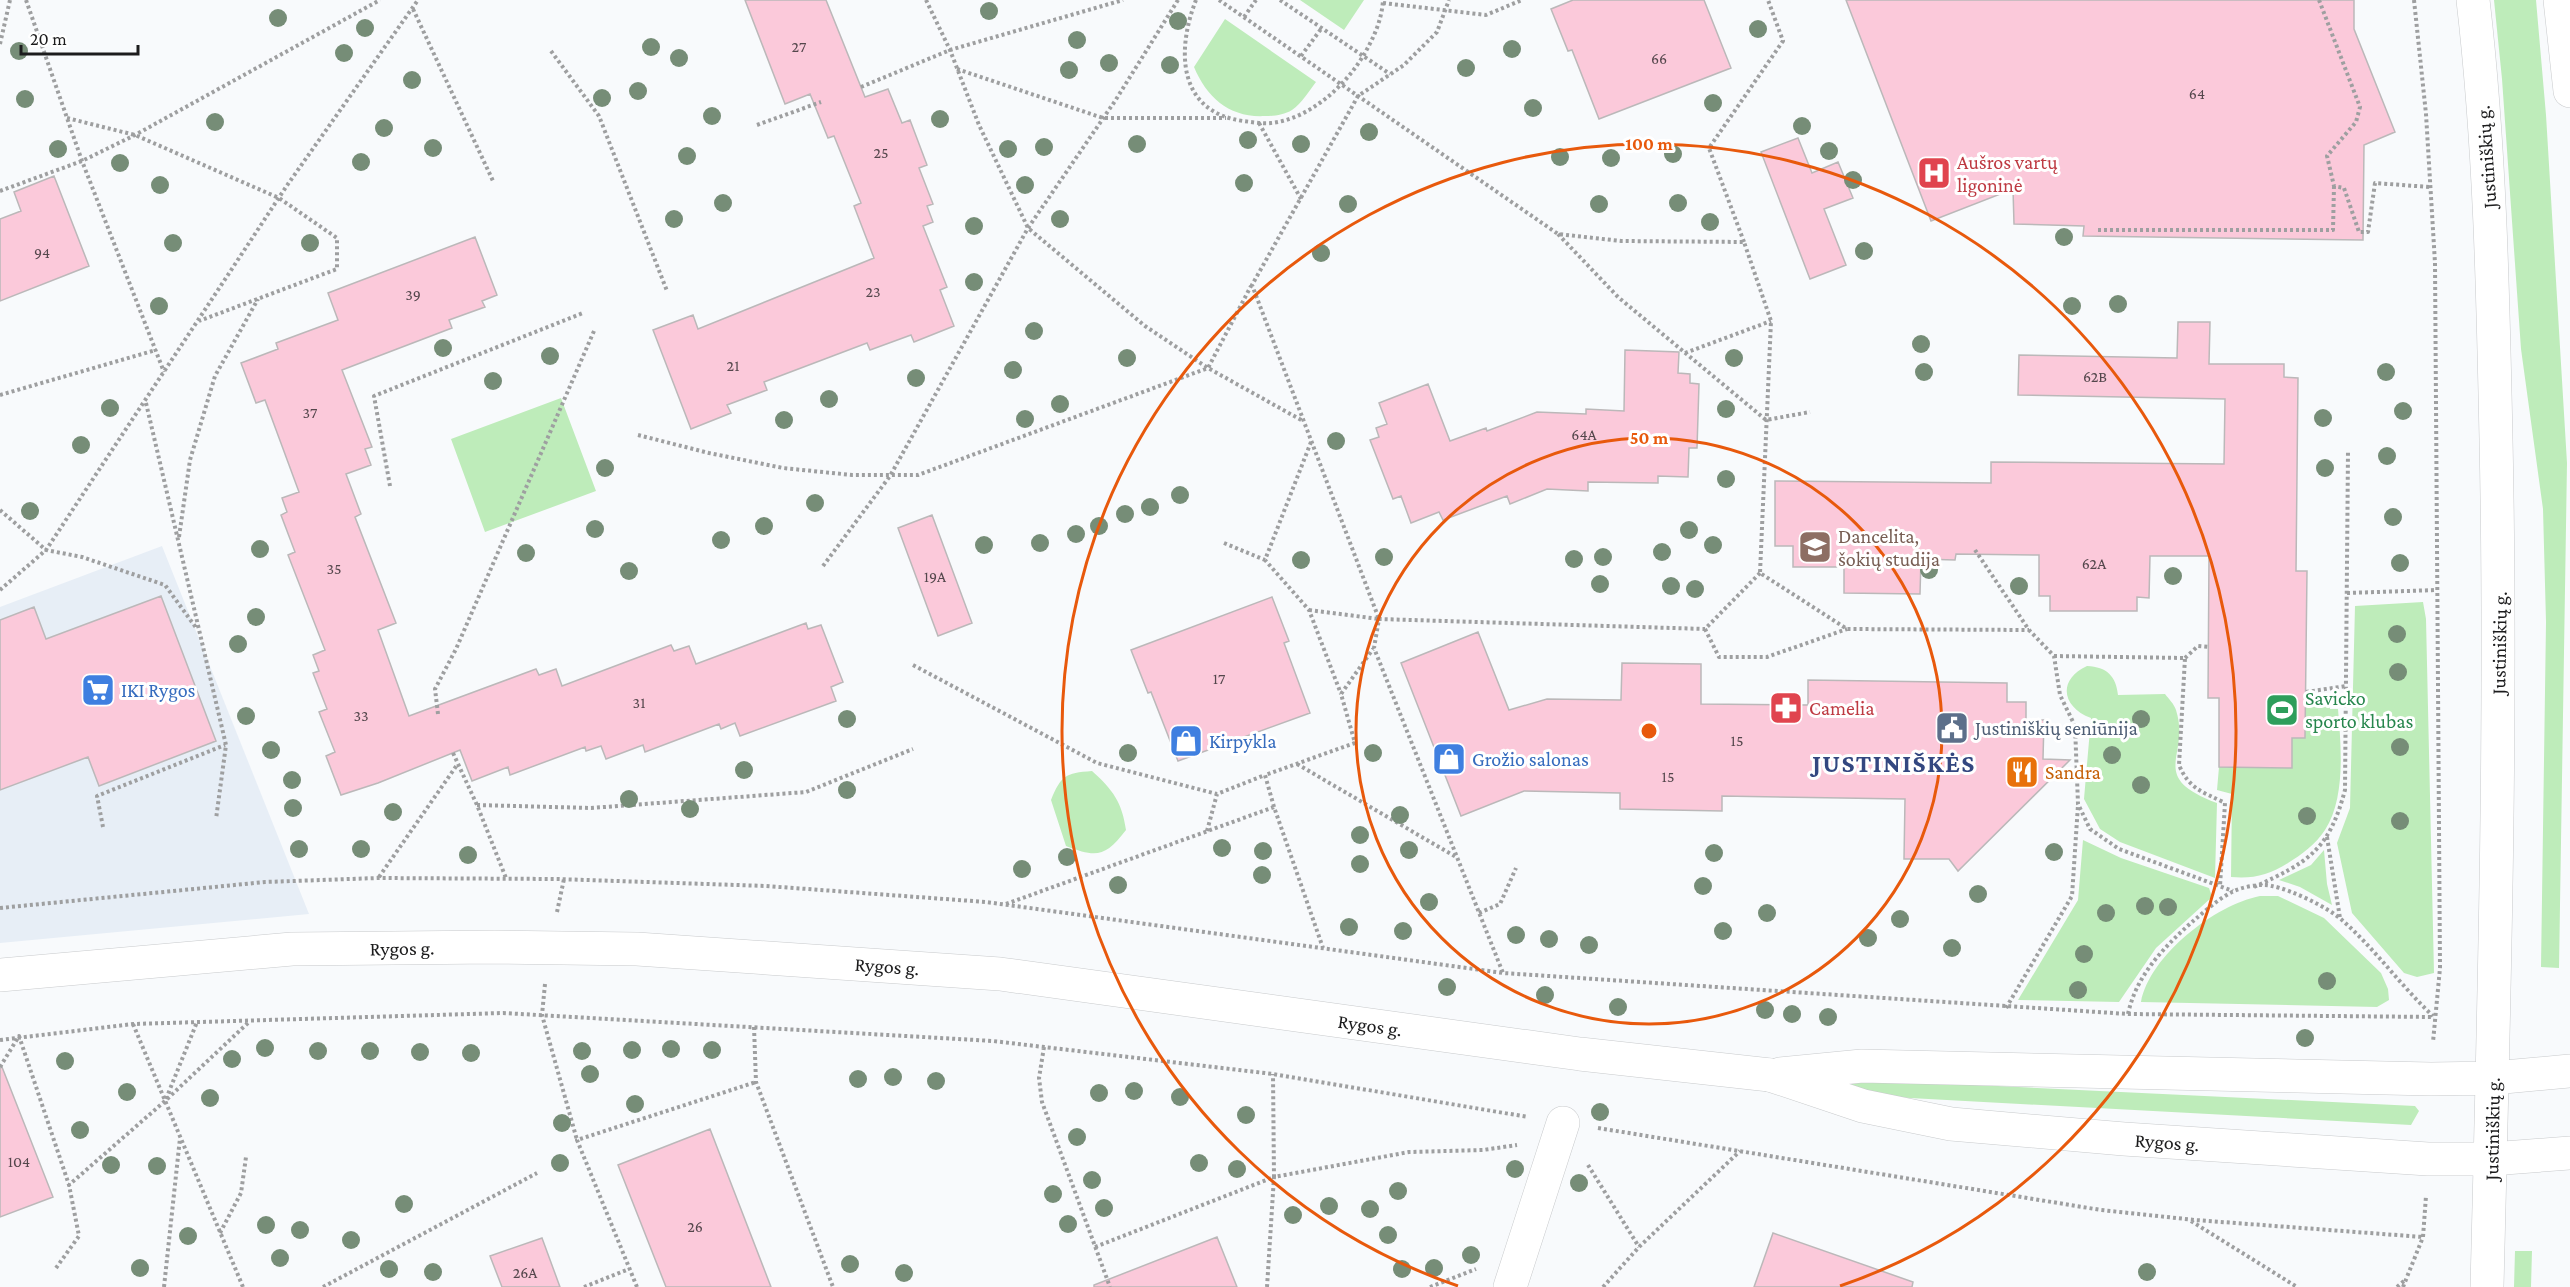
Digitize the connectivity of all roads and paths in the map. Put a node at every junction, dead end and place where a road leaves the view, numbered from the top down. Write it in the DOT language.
graph roads {
  1 [pos="10,0"];
  2 [pos="26,0"];
  3 [pos="380,0"];
  4 [pos="418,0"];
  5 [pos="926,0"];
  6 [pos="1123,0"];
  7 [pos="1178,0"];
  8 [pos="1196,0"];
  9 [pos="1219,0"];
  10 [pos="1256,0"];
  11 [pos="1280,0"];
  12 [pos="1449,0"];
  13 [pos="1522,0"];
  14 [pos="1768,0"];
  15 [pos="2319,0"];
  16 [pos="2414,0"];
  17 [pos="2473,0"];
  18 [pos="2560,0"];
  19 [pos="1383,1"];
  20 [pos="412,8"];
  21 [pos="1445,12"];
  22 [pos="1244,17"];
  23 [pos="1321,28"];
  24 [pos="0,44"];
  25 [pos="950,50"];
  26 [pos="551,51"];
  27 [pos="1301,56"];
  28 [pos="1363,57"];
  29 [pos="957,69"];
  30 [pos="1390,74"];
  31 [pos="1342,85"];
  32 [pos="861,87"];
  33 [pos="2570,91"];
  34 [pos="1358,96"];
  35 [pos="821,102"];
  36 [pos="67,118"];
  37 [pos="1103,118"];
  38 [pos="1226,118"];
  39 [pos="1258,122"];
  40 [pos="757,125"];
  41 [pos="135,135"];
  42 [pos="82,161"];
  43 [pos="493,181"];
  44 [pos="2334,186"];
  45 [pos="2429,187"];
  46 [pos="0,191"];
  47 [pos="279,198"];
  48 [pos="1300,199"];
  49 [pos="1028,228"];
  50 [pos="2098,230"];
  51 [pos="1558,234"];
  52 [pos="1744,242"];
  53 [pos="1252,285"];
  54 [pos="667,291"];
  55 [pos="258,299"];
  56 [pos="583,313"];
  57 [pos="1771,321"];
  58 [pos="198,322"];
  59 [pos="594,331"];
  60 [pos="156,350"];
  61 [pos="1685,353"];
  62 [pos="1208,368"];
  63 [pos="165,372"];
  64 [pos="0,395"];
  65 [pos="146,402"];
  66 [pos="1810,412"];
  67 [pos="1767,420"];
  68 [pos="1304,422"];
  69 [pos="638,435"];
  70 [pos="1311,442"];
  71 [pos="2348,451"];
  72 [pos="890,476"];
  73 [pos="390,486"];
  74 [pos="0,510"];
  75 [pos="178,541"];
  76 [pos="1224,543"];
  77 [pos="46,550"];
  78 [pos="1975,550"];
  79 [pos="1265,560"];
  80 [pos="823,566"];
  81 [pos="1760,573"];
  82 [pos="0,590"];
  83 [pos="2437,590"];
  84 [pos="2347,593"];
  85 [pos="1309,610"];
  86 [pos="1379,619"];
  87 [pos="1705,629"];
  88 [pos="1846,629"];
  89 [pos="2029,630"];
  90 [pos="199,631"];
  91 [pos="2209,647"];
  92 [pos="1374,648"];
  93 [pos="2054,656"];
  94 [pos="2185,658"];
  95 [pos="913,665"];
  96 [pos="2346,686"];
  97 [pos="2306,692"];
  98 [pos="1341,694"];
  99 [pos="438,714"];
  100 [pos="226,745"];
  101 [pos="913,749"];
  102 [pos="453,753"];
  103 [pos="1297,764"];
  104 [pos="457,765"];
  105 [pos="1265,775"];
  106 [pos="1217,794"];
  107 [pos="2078,804"];
  108 [pos="477,806"];
  109 [pos="1274,807"];
  110 [pos="216,819"];
  111 [pos="103,827"];
  112 [pos="1207,832"];
  113 [pos="2327,837"];
  114 [pos="1457,857"];
  115 [pos="1516,868"];
  116 [pos="378,878"];
  117 [pos="506,878"];
  118 [pos="564,879"];
  119 [pos="2220,886"];
  120 [pos="2254,887"];
  121 [pos="2233,891"];
  122 [pos="1006,905"];
  123 [pos="0,908"];
  124 [pos="1479,913"];
  125 [pos="2340,918"];
  126 [pos="550,947"];
  127 [pos="1323,948"];
  128 [pos="1503,973"];
  129 [pos="0,975"];
  130 [pos="2006,1008"];
  131 [pos="2128,1014"];
  132 [pos="542,1015"];
  133 [pos="2434,1017"];
  134 [pos="251,1021"];
  135 [pos="197,1022"];
  136 [pos="132,1024"];
  137 [pos="754,1027"];
  138 [pos="19,1036"];
  139 [pos="0,1040"];
  140 [pos="1044,1047"];
  141 [pos="0,1067"];
  142 [pos="2570,1071"];
  143 [pos="1273,1074"];
  144 [pos="1770,1076"];
  145 [pos="2493,1078"];
  146 [pos="2431,1079"];
  147 [pos="756,1082"];
  148 [pos="165,1101"];
  149 [pos="1560,1131"];
  150 [pos="180,1137"];
  151 [pos="577,1140"];
  152 [pos="1740,1151"];
  153 [pos="2570,1153"];
  154 [pos="246,1157"];
  155 [pos="2428,1159"];
  156 [pos="2491,1159"];
  157 [pos="537,1173"];
  158 [pos="1274,1177"];
  159 [pos="69,1185"];
  160 [pos="2188,1219"];
  161 [pos="220,1233"];
  162 [pos="2423,1237"];
  163 [pos="1095,1247"];
  164 [pos="1639,1247"];
  165 [pos="56,1268"];
  166 [pos="629,1269"];
  167 [pos="2405,1281"];
  168 [pos="164,1287"];
  169 [pos="243,1287"];
  170 [pos="323,1287"];
  171 [pos="584,1287"];
  172 [pos="637,1287"];
  173 [pos="833,1287"];
  174 [pos="1110,1287"];
  175 [pos="1267,1287"];
  176 [pos="1510,1287"];
  177 [pos="1603,1287"];
  178 [pos="2297,1287"];
  179 [pos="2397,1287"];
  180 [pos="2403,1287"];
  181 [pos="2487,1287"];
  1 -- 24 [label="path"];
  2 -- 36 [label="path"];
  3 -- 41 [label="path"];
  4 -- 20 [label="path"];
  5 -- 25 [label="path"];
  6 -- 25 [label="path"];
  7 -- 37 [label="path"];
  8 -- 38 [label="path"];
  9 -- 22 [label="path"];
  10 -- 22 [label="path"];
  11 -- 23 [label="path"];
  12 -- 21 [label="path"];
  13 -- 21 [label="path"];
  14 -- 52 [label="path"];
  15 -- 44 [label="path"];
  16 -- 45 [label="path"];
  17 -- 145 [label="main road, Justiniškių g."];
  18 -- 33 [label="main road"];
  19 -- 21 [label="path"];
  19 -- 28 [label="path"];
  20 -- 43 [label="path"];
  20 -- 47 [label="path"];
  21 -- 30 [label="path"];
  22 -- 27 [label="path"];
  23 -- 27 [label="path"];
  23 -- 28 [label="path"];
  25 -- 29 [label="path"];
  25 -- 32 [label="path"];
  26 -- 54 [label="path"];
  27 -- 31 [label="path"];
  28 -- 30 [label="path"];
  28 -- 31 [label="path"];
  29 -- 37 [label="path"];
  29 -- 49 [label="path"];
  30 -- 34 [label="path"];
  31 -- 34 [label="path"];
  31 -- 39 [label="path"];
  34 -- 48 [label="path"];
  34 -- 51 [label="path"];
  35 -- 40 [label="path"];
  36 -- 41 [label="path"];
  36 -- 42 [label="path"];
  37 -- 38 [label="path"];
  37 -- 49 [label="path"];
  38 -- 39 [label="path"];
  39 -- 48 [label="path"];
  41 -- 42 [label="path"];
  41 -- 47 [label="path"];
  42 -- 46 [label="path"];
  42 -- 60 [label="path"];
  44 -- 45 [label="path"];
  44 -- 50 [label="path"];
  45 -- 83 [label="path"];
  47 -- 55 [label="path"];
  47 -- 58 [label="path"];
  48 -- 53 [label="path"];
  49 -- 62 [label="path"];
  49 -- 72 [label="path"];
  51 -- 52 [label="path"];
  51 -- 61 [label="path"];
  52 -- 57 [label="path"];
  53 -- 62 [label="path"];
  53 -- 68 [label="path"];
  55 -- 58 [label="path"];
  55 -- 75 [label="path"];
  56 -- 73 [label="path"];
  57 -- 61 [label="path"];
  57 -- 67 [label="path"];
  58 -- 63 [label="path"];
  59 -- 99 [label="path"];
  60 -- 63 [label="path"];
  60 -- 64 [label="path"];
  61 -- 67 [label="path"];
  62 -- 68 [label="path"];
  62 -- 72 [label="path"];
  63 -- 65 [label="path"];
  65 -- 75 [label="path"];
  65 -- 77 [label="path"];
  66 -- 67 [label="path"];
  67 -- 81 [label="path"];
  68 -- 70 [label="path"];
  69 -- 72 [label="path"];
  70 -- 79 [label="path"];
  70 -- 86 [label="path"];
  71 -- 84 [label="path"];
  72 -- 80 [label="path"];
  74 -- 77 [label="path"];
  75 -- 90 [label="path"];
  76 -- 79 [label="path"];
  77 -- 82 [label="path"];
  77 -- 90 [label="path"];
  78 -- 89 [label="path"];
  79 -- 85 [label="path"];
  81 -- 87 [label="path"];
  81 -- 88 [label="path"];
  83 -- 84 [label="path"];
  83 -- 133 [label="path"];
  84 -- 96 [label="path"];
  85 -- 86 [label="path"];
  85 -- 98 [label="path"];
  86 -- 87 [label="path"];
  86 -- 92 [label="path"];
  87 -- 88 [label="path"];
  88 -- 89 [label="path"];
  89 -- 93 [label="path"];
  90 -- 100 [label="path"];
  91 -- 94 [label="path"];
  92 -- 98 [label="path"];
  92 -- 114 [label="path"];
  93 -- 94 [label="path"];
  93 -- 107 [label="path"];
  94 -- 119 [label="path"];
  95 -- 106 [label="path"];
  96 -- 97 [label="path"];
  96 -- 113 [label="path"];
  98 -- 103 [label="path"];
  100 -- 110 [label="path"];
  100 -- 111 [label="path"];
  101 -- 108 [label="path"];
  102 -- 104 [label="path"];
  103 -- 105 [label="path"];
  103 -- 114 [label="path"];
  104 -- 108 [label="path"];
  104 -- 116 [label="path"];
  105 -- 106 [label="path"];
  105 -- 109 [label="path"];
  106 -- 112 [label="path"];
  107 -- 119 [label="path"];
  107 -- 130 [label="path"];
  108 -- 117 [label="path"];
  109 -- 112 [label="path"];
  109 -- 127 [label="path"];
  112 -- 122 [label="path"];
  113 -- 120 [label="path"];
  113 -- 125 [label="path"];
  114 -- 124 [label="path"];
  115 -- 124 [label="path"];
  116 -- 117 [label="path"];
  116 -- 123 [label="path"];
  117 -- 118 [label="path"];
  118 -- 122 [label="path"];
  118 -- 126 [label="path"];
  119 -- 121 [label="path"];
  120 -- 121 [label="path"];
  120 -- 125 [label="path"];
  121 -- 131 [label="path"];
  122 -- 127 [label="path"];
  124 -- 128 [label="path"];
  125 -- 133 [label="path"];
  126 -- 129 [label="main road, Rygos g."];
  126 -- 132 [label="path"];
  126 -- 144 [label="main road, Rygos g."];
  127 -- 128 [label="path"];
  128 -- 130 [label="path"];
  130 -- 131 [label="path"];
  131 -- 133 [label="path"];
  132 -- 134 [label="path"];
  132 -- 137 [label="path"];
  132 -- 151 [label="path"];
  133 -- 146 [label="path"];
  134 -- 135 [label="path"];
  134 -- 148 [label="path"];
  135 -- 136 [label="path"];
  135 -- 148 [label="path"];
  136 -- 138 [label="path"];
  136 -- 148 [label="path"];
  137 -- 140 [label="path"];
  137 -- 147 [label="path"];
  138 -- 139 [label="path"];
  138 -- 141 [label="path"];
  138 -- 159 [label="path"];
  140 -- 143 [label="path"];
  140 -- 163 [label="path"];
  142 -- 145 [label="main road, Rygos g."];
  143 -- 149 [label="path"];
  143 -- 158 [label="path"];
  144 -- 146 [label="main road, Rygos g."];
  144 -- 155 [label="main road, Rygos g."];
  145 -- 146 [label="main road, Rygos g."];
  145 -- 156 [label="main road, Justiniškių g."];
  147 -- 151 [label="path"];
  147 -- 173 [label="path"];
  148 -- 150 [label="path"];
  148 -- 159 [label="path"];
  149 -- 152 [label="path"];
  149 -- 158 [label="path"];
  149 -- 164 [label="path"];
  149 -- 176 [label="main road"];
  150 -- 161 [label="path"];
  150 -- 168 [label="path"];
  151 -- 166 [label="path"];
  152 -- 160 [label="path"];
  152 -- 164 [label="path"];
  153 -- 156 [label="main road, Rygos g."];
  154 -- 161 [label="path"];
  155 -- 156 [label="main road, Rygos g."];
  155 -- 162 [label="path"];
  156 -- 181 [label="main road, Justiniškių g."];
  157 -- 170 [label="path"];
  158 -- 163 [label="path"];
  158 -- 175 [label="path"];
  159 -- 165 [label="path"];
  160 -- 162 [label="path"];
  160 -- 178 [label="path"];
  161 -- 169 [label="path"];
  162 -- 167 [label="path"];
  163 -- 174 [label="path"];
  164 -- 177 [label="path"];
  166 -- 171 [label="path"];
  166 -- 172 [label="path"];
  167 -- 179 [label="path"];
  167 -- 180 [label="path"];
}
